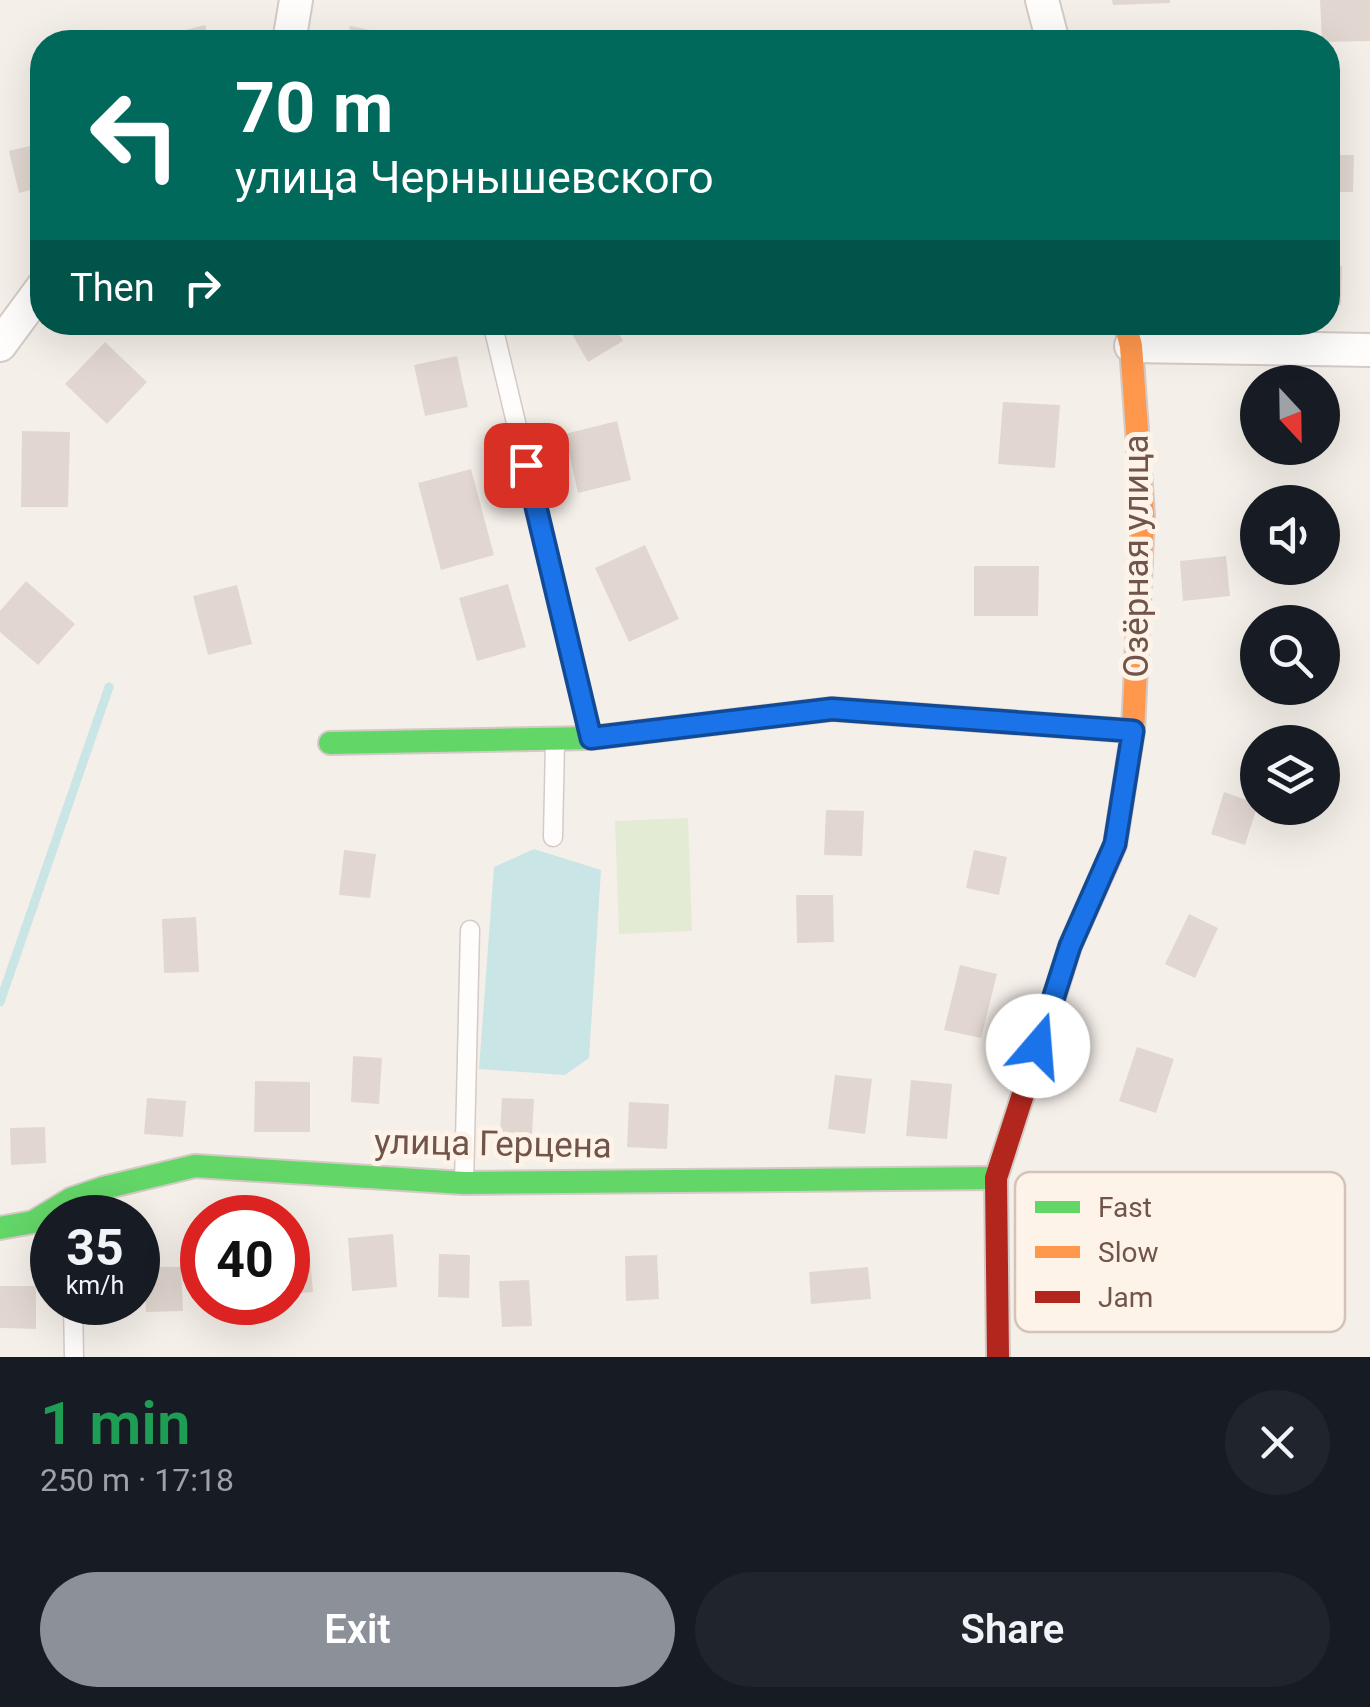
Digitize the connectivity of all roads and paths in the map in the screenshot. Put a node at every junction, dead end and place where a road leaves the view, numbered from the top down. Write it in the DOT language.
graph roads {
  1 [pos="296,0"];
  2 [pos="1042,0"];
  3 [pos="291,30"];
  4 [pos="1049,30"];
  5 [pos="30,304"];
  6 [pos="495,335"];
  7 [pos="1128,335"];
  8 [pos="1143,335"];
  9 [pos="0,345"];
  10 [pos="1370,350"];
  11 [pos="1133,731"];
  12 [pos="555,736"];
  13 [pos="591,738"];
  14 [pos="330,743"];
  15 [pos="553,837"];
  16 [pos="470,930"];
  17 [pos="996,1178"];
  18 [pos="464,1183"];
  19 [pos="109,1195"];
  20 [pos="30,1223"];
  21 [pos="0,1228"];
  22 [pos="73,1325"];
  23 [pos="74,1357"];
  24 [pos="998,1357"];
  1 -- 3 [label="street"];
  2 -- 4 [label="street"];
  5 -- 9 [label="street"];
  6 -- 13 [label="lane"];
  7 -- 11 [label="street, Озёрная улица"];
  8 -- 10 [label="street"];
  11 -- 13 [label="street"];
  11 -- 17 [label="street, Озёрная улица"];
  12 -- 13 [label="street"];
  12 -- 14 [label="street"];
  12 -- 15 [label="lane"];
  16 -- 18 [label="lane"];
  17 -- 18 [label="street, улица Герцена"];
  17 -- 24 [label="street, Озёрная улица"];
  18 -- 19 [label="street, улица Герцена"];
  20 -- 21 [label="street, улица Герцена"];
  22 -- 23 [label="lane"];
}
